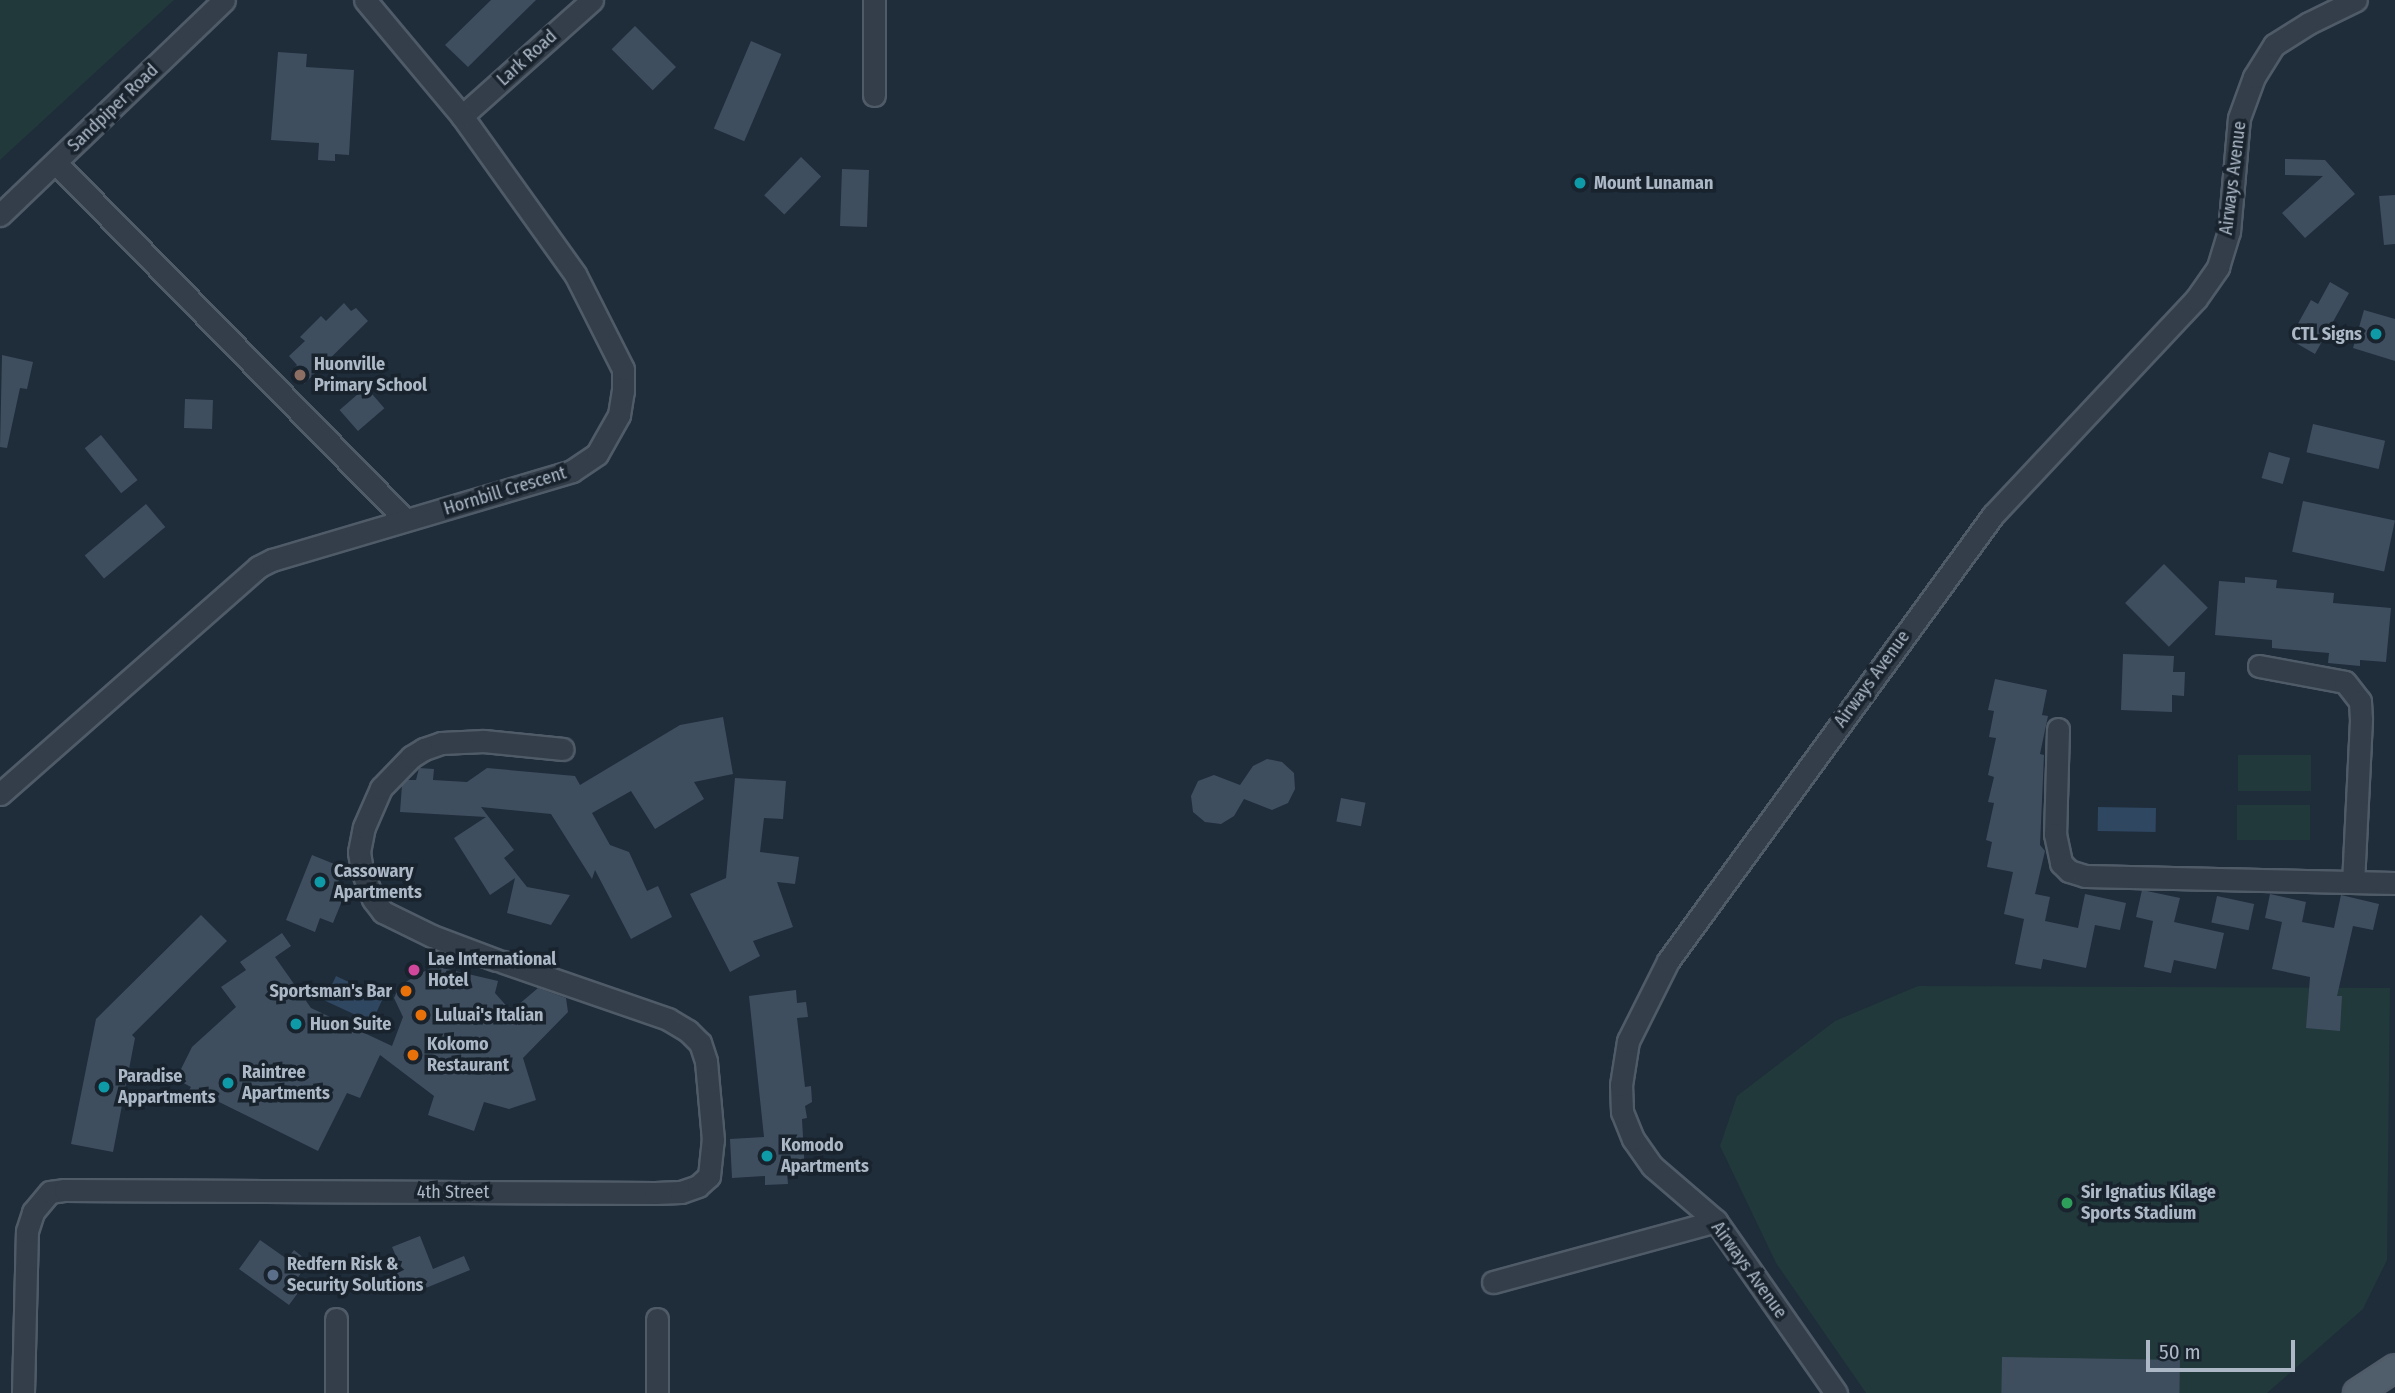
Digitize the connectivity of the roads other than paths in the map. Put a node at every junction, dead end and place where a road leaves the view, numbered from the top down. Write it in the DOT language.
graph roads {
  1 [pos="224,0"];
  2 [pos="365,0"];
  3 [pos="592,0"];
  4 [pos="874,0"];
  5 [pos="2356,0"];
  6 [pos="874,95"];
  7 [pos="462,116"];
  8 [pos="56,163"];
  9 [pos="0,215"];
  10 [pos="405,520"];
  11 [pos="2259,666"];
  12 [pos="2058,729"];
  13 [pos="563,749"];
  14 [pos="0,794"];
  15 [pos="2353,882"];
  16 [pos="2395,883"];
  17 [pos="1716,1221"];
  18 [pos="1493,1282"];
  19 [pos="336,1319"];
  20 [pos="657,1319"];
  21 [pos="2395,1368"];
  22 [pos="23,1393"];
  23 [pos="336,1393"];
  24 [pos="657,1393"];
  25 [pos="1836,1393"];
  26 [pos="2357,1393"];
  1 -- 8 [label="street, Sandpiper Road"];
  2 -- 7 [label="street, Hornbill Crescent"];
  3 -- 7 [label="street, Lark Road"];
  4 -- 6 [label="street"];
  5 -- 17 [label="street, Airways Avenue"];
  7 -- 10 [label="street, Hornbill Crescent"];
  8 -- 9 [label="street, Sandpiper Road"];
  8 -- 10 [label="street"];
  10 -- 14 [label="street, Hornbill Crescent"];
  11 -- 15 [label="street"];
  12 -- 15 [label="street"];
  13 -- 22 [label="street, 4th Street"];
  15 -- 16 [label="street"];
  17 -- 18 [label="street"];
  17 -- 25 [label="street, Airways Avenue"];
  19 -- 23 [label="street"];
  20 -- 24 [label="street"];
  21 -- 26 [label="main road"];
}
